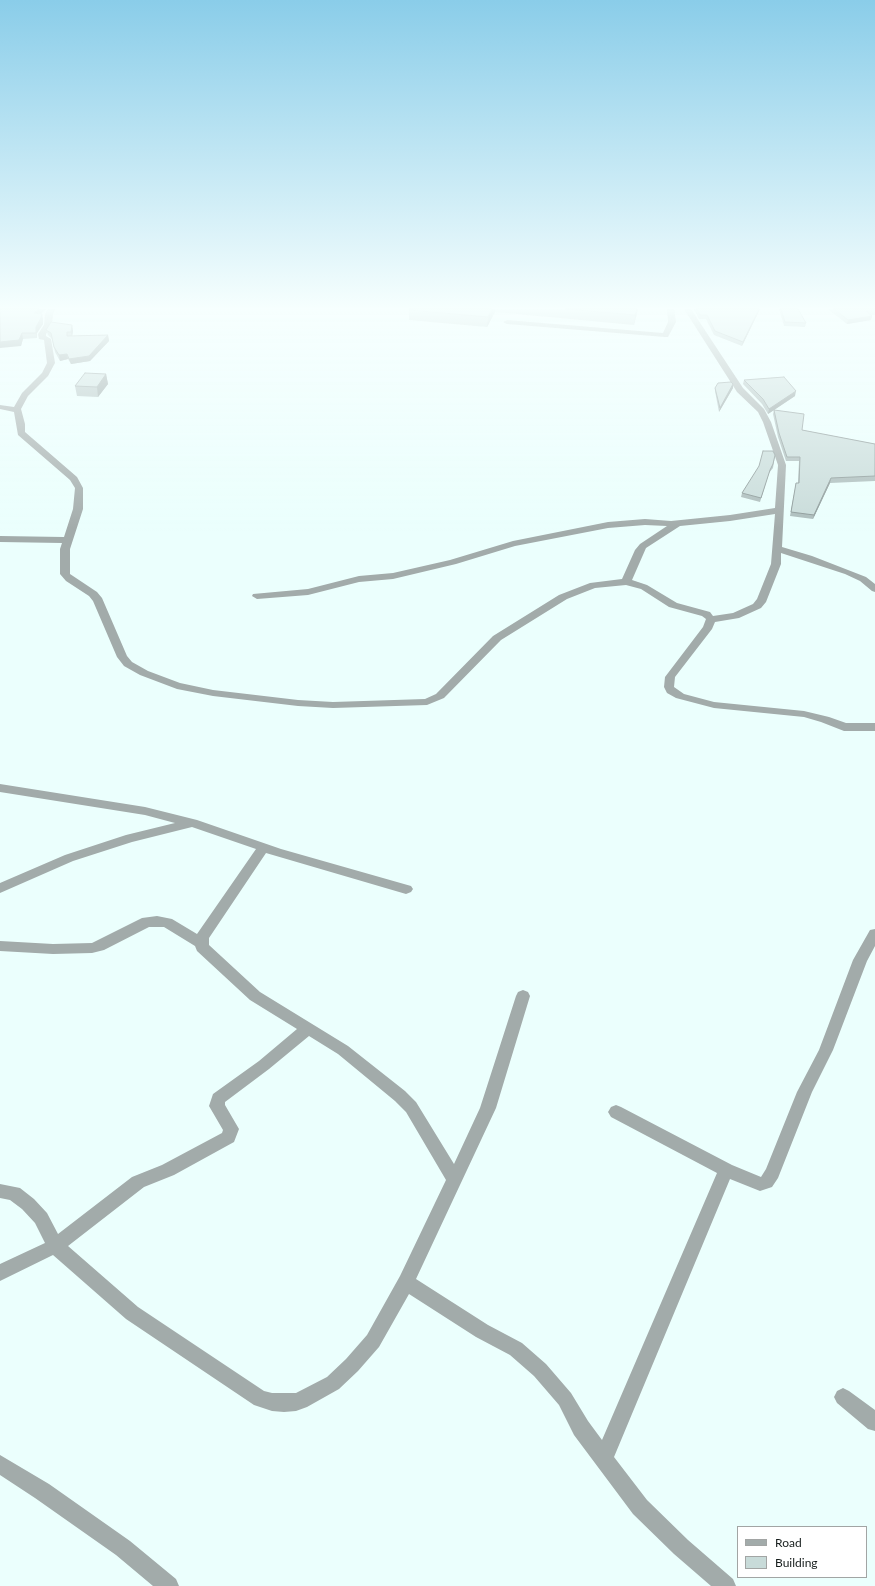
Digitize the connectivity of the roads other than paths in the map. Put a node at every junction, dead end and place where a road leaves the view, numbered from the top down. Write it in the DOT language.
graph roads {
  1 [pos="36,383"];
  2 [pos="735,383"];
  3 [pos="0,407"];
  4 [pos="16,410"];
  5 [pos="780,510"];
  6 [pos="678,524"];
  7 [pos="0,539"];
  8 [pos="67,540"];
  9 [pos="777,549"];
  10 [pos="626,582"];
  11 [pos="875,589"];
  12 [pos="257,596"];
  13 [pos="711,619"];
  14 [pos="875,727"];
  15 [pos="0,788"];
  16 [pos="193,823"];
  17 [pos="264,847"];
  18 [pos="0,888"];
  19 [pos="406,889"];
  20 [pos="875,934"];
  21 [pos="201,943"];
  22 [pos="0,946"];
  23 [pos="523,996"];
  24 [pos="308,1029"];
  25 [pos="616,1112"];
  26 [pos="726,1170"];
  27 [pos="454,1179"];
  28 [pos="0,1191"];
  29 [pos="55,1246"];
  30 [pos="0,1273"];
  31 [pos="406,1282"];
  32 [pos="843,1397"];
  33 [pos="875,1422"];
  34 [pos="604,1458"];
  35 [pos="0,1464"];
  36 [pos="169,1586"];
  37 [pos="726,1586"];
  1 -- 4 [label="street"];
  2 -- 5 [label="street"];
  3 -- 4 [label="street"];
  4 -- 8 [label="street"];
  5 -- 6 [label="street"];
  5 -- 9 [label="street"];
  6 -- 10 [label="street"];
  6 -- 12 [label="street"];
  7 -- 8 [label="street"];
  8 -- 10 [label="street"];
  9 -- 11 [label="street"];
  9 -- 13 [label="street"];
  10 -- 13 [label="street"];
  13 -- 14 [label="street"];
  15 -- 16 [label="street"];
  16 -- 17 [label="street"];
  16 -- 18 [label="street"];
  17 -- 19 [label="street"];
  17 -- 21 [label="street"];
  20 -- 26 [label="street"];
  21 -- 22 [label="street"];
  21 -- 24 [label="street"];
  23 -- 27 [label="street"];
  24 -- 27 [label="street"];
  24 -- 29 [label="street"];
  25 -- 26 [label="street"];
  26 -- 34 [label="street"];
  27 -- 31 [label="street"];
  28 -- 29 [label="street"];
  29 -- 30 [label="street"];
  29 -- 31 [label="street"];
  31 -- 34 [label="street"];
  32 -- 33 [label="street"];
  34 -- 37 [label="street"];
  35 -- 36 [label="street"];
}
